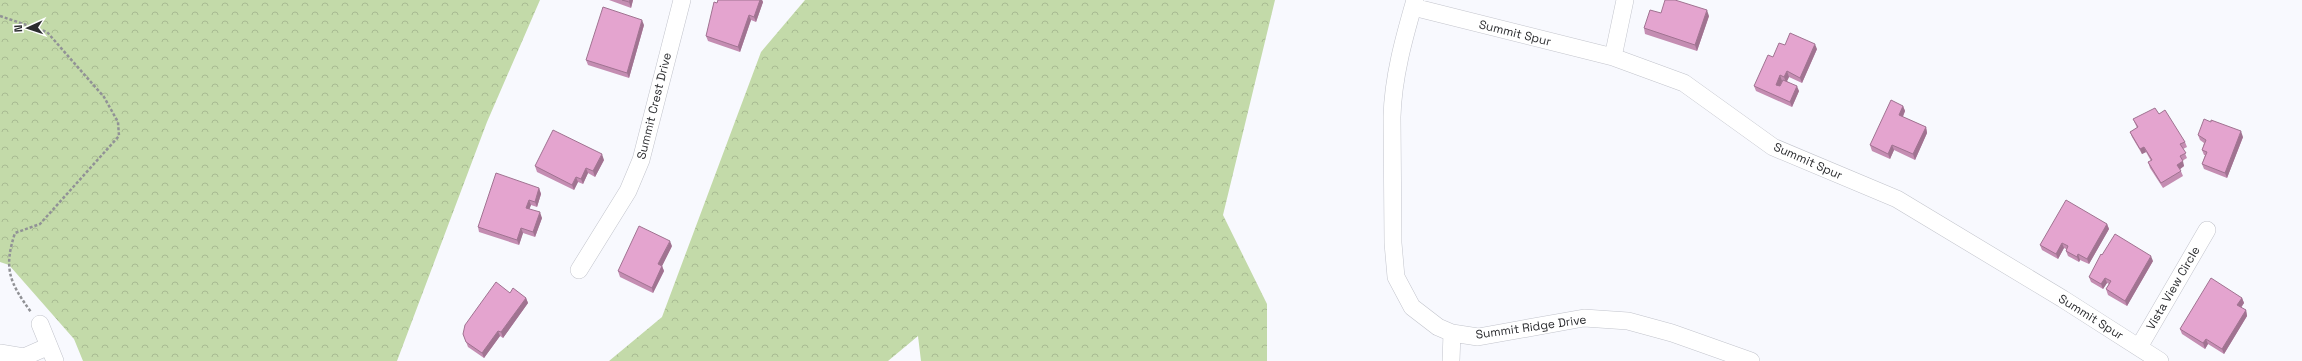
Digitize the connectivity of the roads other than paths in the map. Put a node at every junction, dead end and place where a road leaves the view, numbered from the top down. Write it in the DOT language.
graph roads {
  1 [pos="682,0"];
  2 [pos="1625,0"];
  3 [pos="1414,4"];
  4 [pos="1613,57"];
  5 [pos="2207,230"];
  6 [pos="579,270"];
  7 [pos="40,324"];
  8 [pos="1452,333"];
  9 [pos="2138,347"];
  10 [pos="0,353"];
  11 [pos="52,354"];
  12 [pos="1451,361"];
  13 [pos="1751,361"];
  14 [pos="2160,361"];
  1 -- 6 [label="street, Summit Crest Drive"];
  2 -- 4 [label="street"];
  3 -- 4 [label="street, Summit Spur"];
  3 -- 8 [label="street, Summit Ridge Drive"];
  4 -- 9 [label="street, Summit Spur"];
  5 -- 9 [label="street, Vista View Circle"];
  7 -- 11 [label="street"];
  8 -- 12 [label="street"];
  8 -- 13 [label="street, Summit Ridge Drive"];
  9 -- 14 [label="street, Summit Spur"];
  10 -- 11 [label="street"];
}
